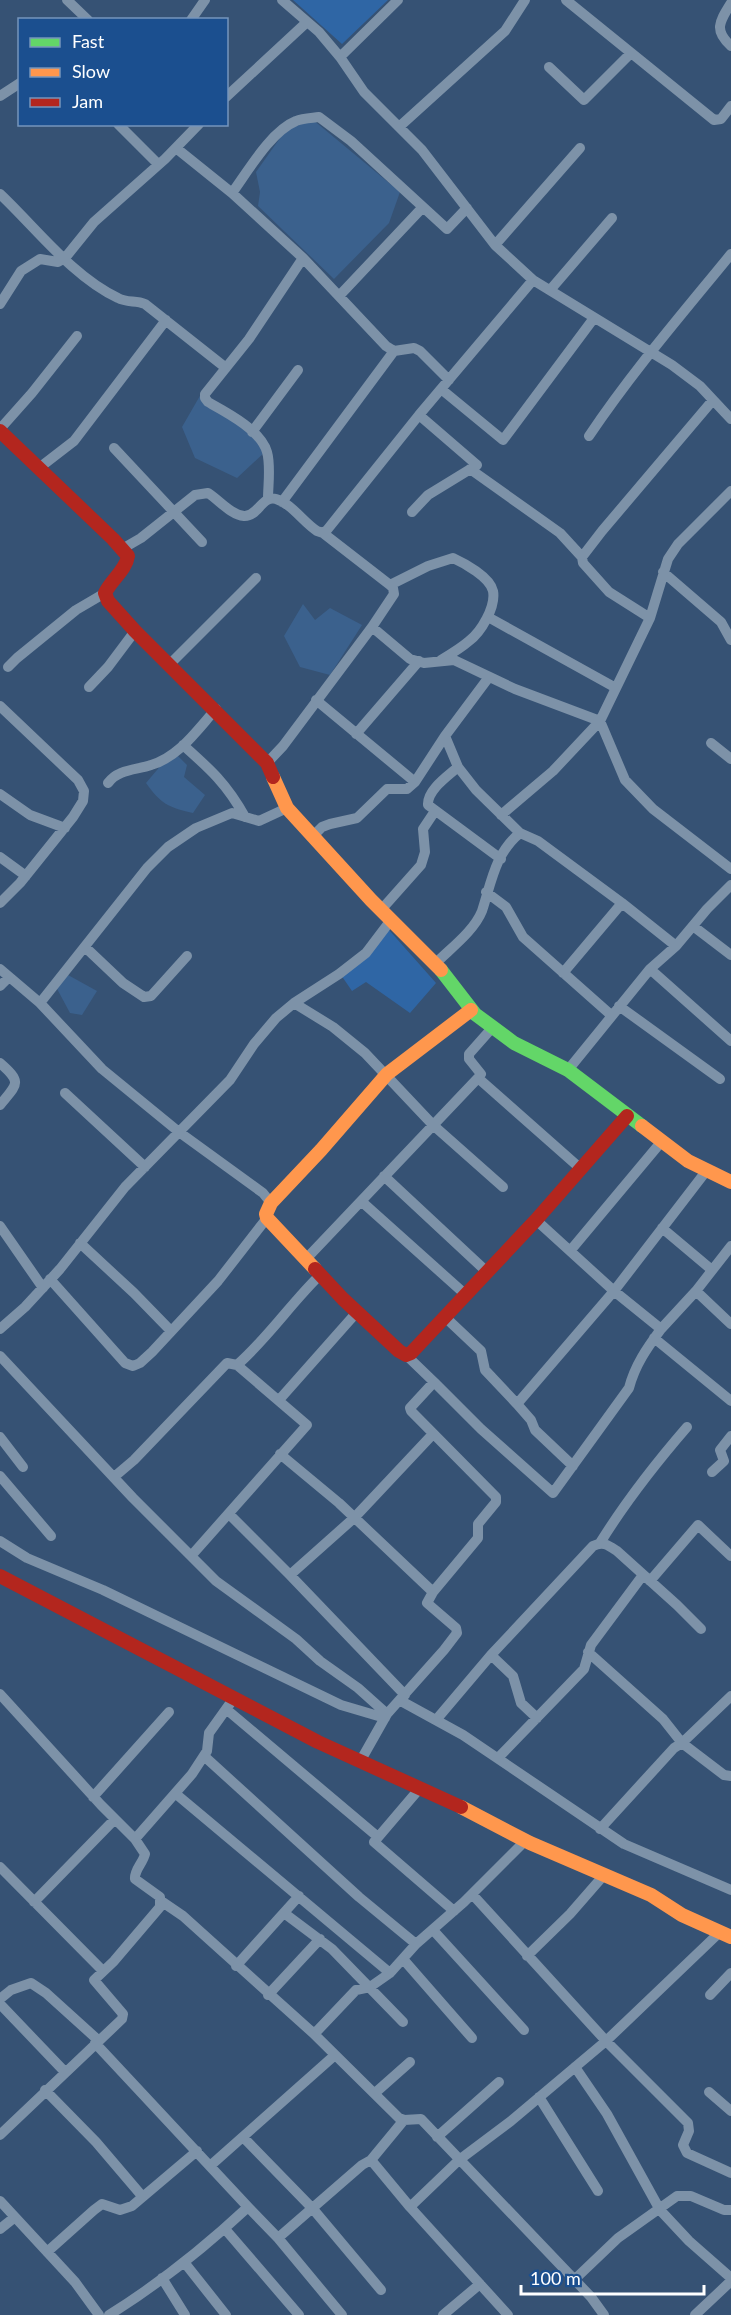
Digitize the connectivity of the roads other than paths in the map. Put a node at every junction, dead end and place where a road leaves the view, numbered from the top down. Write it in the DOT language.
graph roads {
  1 [pos="67,0"];
  2 [pos="206,0"];
  3 [pos="282,0"];
  4 [pos="398,0"];
  5 [pos="525,0"];
  6 [pos="566,0"];
  7 [pos="731,3"];
  8 [pos="85,18"];
  9 [pos="192,18"];
  10 [pos="307,22"];
  11 [pos="731,46"];
  12 [pos="631,53"];
  13 [pos="340,57"];
  14 [pos="549,67"];
  15 [pos="18,84"];
  16 [pos="228,95"];
  17 [pos="0,96"];
  18 [pos="731,106"];
  19 [pos="120,126"];
  20 [pos="197,126"];
  21 [pos="399,127"];
  22 [pos="176,148"];
  23 [pos="580,148"];
  24 [pos="158,164"];
  25 [pos="232,193"];
  26 [pos="0,194"];
  27 [pos="423,207"];
  28 [pos="467,208"];
  29 [pos="612,218"];
  30 [pos="495,245"];
  31 [pos="731,254"];
  32 [pos="65,258"];
  33 [pos="303,258"];
  34 [pos="533,279"];
  35 [pos="551,289"];
  36 [pos="340,295"];
  37 [pos="0,304"];
  38 [pos="594,318"];
  39 [pos="166,320"];
  40 [pos="77,336"];
  41 [pos="394,351"];
  42 [pos="651,351"];
  43 [pos="226,368"];
  44 [pos="298,370"];
  45 [pos="445,384"];
  46 [pos="713,400"];
  47 [pos="419,415"];
  48 [pos="731,419"];
  49 [pos="0,430"];
  50 [pos="252,432"];
  51 [pos="589,436"];
  52 [pos="114,448"];
  53 [pos="39,468"];
  54 [pos="470,469"];
  55 [pos="731,490"];
  56 [pos="268,499"];
  57 [pos="282,502"];
  58 [pos="412,512"];
  59 [pos="173,513"];
  60 [pos="323,533"];
  61 [pos="202,542"];
  62 [pos="122,549"];
  63 [pos="582,557"];
  64 [pos="663,573"];
  65 [pos="256,578"];
  66 [pos="390,585"];
  67 [pos="105,593"];
  68 [pos="488,617"];
  69 [pos="650,618"];
  70 [pos="372,627"];
  71 [pos="135,631"];
  72 [pos="731,640"];
  73 [pos="441,660"];
  74 [pos="419,661"];
  75 [pos="170,664"];
  76 [pos="8,667"];
  77 [pos="489,677"];
  78 [pos="89,687"];
  79 [pos="616,687"];
  80 [pos="316,700"];
  81 [pos="0,706"];
  82 [pos="216,710"];
  83 [pos="600,721"];
  84 [pos="356,734"];
  85 [pos="445,736"];
  86 [pos="711,742"];
  87 [pos="183,745"];
  88 [pos="731,759"];
  89 [pos="267,763"];
  90 [pos="458,767"];
  91 [pos="415,782"];
  92 [pos="108,783"];
  93 [pos="0,794"];
  94 [pos="287,808"];
  95 [pos="435,811"];
  96 [pos="501,815"];
  97 [pos="245,817"];
  98 [pos="65,828"];
  99 [pos="520,834"];
  100 [pos="313,836"];
  101 [pos="0,857"];
  102 [pos="501,859"];
  103 [pos="731,870"];
  104 [pos="26,876"];
  105 [pos="731,885"];
  106 [pos="486,892"];
  107 [pos="0,903"];
  108 [pos="622,903"];
  109 [pos="386,915"];
  110 [pos="693,926"];
  111 [pos="676,945"];
  112 [pos="86,947"];
  113 [pos="731,955"];
  114 [pos="187,956"];
  115 [pos="436,963"];
  116 [pos="0,969"];
  117 [pos="650,969"];
  118 [pos="563,973"];
  119 [pos="9,977"];
  120 [pos="0,986"];
  121 [pos="40,1003"];
  122 [pos="294,1003"];
  123 [pos="619,1006"];
  124 [pos="471,1010"];
  125 [pos="611,1015"];
  126 [pos="492,1028"];
  127 [pos="731,1041"];
  128 [pos="0,1063"];
  129 [pos="568,1070"];
  130 [pos="387,1074"];
  131 [pos="478,1078"];
  132 [pos="720,1079"];
  133 [pos="65,1093"];
  134 [pos="0,1105"];
  135 [pos="627,1116"];
  136 [pos="433,1125"];
  137 [pos="179,1132"];
  138 [pos="662,1141"];
  139 [pos="145,1167"];
  140 [pos="581,1169"];
  141 [pos="707,1170"];
  142 [pos="384,1176"];
  143 [pos="731,1182"];
  144 [pos="503,1187"];
  145 [pos="361,1201"];
  146 [pos="271,1203"];
  147 [pos="267,1218"];
  148 [pos="536,1220"];
  149 [pos="0,1226"];
  150 [pos="662,1228"];
  151 [pos="80,1243"];
  152 [pos="731,1246"];
  153 [pos="570,1251"];
  154 [pos="306,1258"];
  155 [pos="712,1270"];
  156 [pos="487,1272"];
  157 [pos="321,1274"];
  158 [pos="51,1279"];
  159 [pos="43,1288"];
  160 [pos="614,1291"];
  161 [pos="696,1291"];
  162 [pos="466,1295"];
  163 [pos="357,1312"];
  164 [pos="445,1317"];
  165 [pos="731,1324"];
  166 [pos="0,1329"];
  167 [pos="171,1331"];
  168 [pos="658,1334"];
  169 [pos="406,1355"];
  170 [pos="0,1356"];
  171 [pos="237,1365"];
  172 [pos="434,1382"];
  173 [pos="279,1400"];
  174 [pos="731,1401"];
  175 [pos="517,1404"];
  176 [pos="687,1427"];
  177 [pos="432,1435"];
  178 [pos="731,1436"];
  179 [pos="0,1437"];
  180 [pos="280,1454"];
  181 [pos="727,1464"];
  182 [pos="573,1466"];
  183 [pos="23,1467"];
  184 [pos="712,1473"];
  185 [pos="0,1476"];
  186 [pos="114,1477"];
  187 [pos="229,1514"];
  188 [pos="354,1518"];
  189 [pos="51,1536"];
  190 [pos="0,1541"];
  191 [pos="600,1543"];
  192 [pos="191,1556"];
  193 [pos="731,1556"];
  194 [pos="290,1575"];
  195 [pos="0,1576"];
  196 [pos="647,1578"];
  197 [pos="433,1592"];
  198 [pos="701,1629"];
  199 [pos="588,1652"];
  200 [pos="491,1655"];
  201 [pos="0,1694"];
  202 [pos="731,1696"];
  203 [pos="234,1698"];
  204 [pos="403,1698"];
  205 [pos="226,1710"];
  206 [pos="169,1712"];
  207 [pos="537,1718"];
  208 [pos="384,1720"];
  209 [pos="436,1720"];
  210 [pos="682,1743"];
  211 [pos="204,1756"];
  212 [pos="498,1758"];
  213 [pos="361,1760"];
  214 [pos="731,1776"];
  215 [pos="420,1788"];
  216 [pos="176,1794"];
  217 [pos="93,1797"];
  218 [pos="114,1820"];
  219 [pos="600,1828"];
  220 [pos="378,1838"];
  221 [pos="135,1839"];
  222 [pos="525,1840"];
  223 [pos="0,1867"];
  224 [pos="604,1875"];
  225 [pos="731,1890"];
  226 [pos="472,1894"];
  227 [pos="299,1896"];
  228 [pos="161,1900"];
  229 [pos="34,1902"];
  230 [pos="454,1911"];
  231 [pos="284,1913"];
  232 [pos="433,1930"];
  233 [pos="726,1935"];
  234 [pos="320,1939"];
  235 [pos="416,1944"];
  236 [pos="527,1956"];
  237 [pos="403,1959"];
  238 [pos="236,1966"];
  239 [pos="103,1971"];
  240 [pos="390,1973"];
  241 [pos="731,1973"];
  242 [pos="370,1987"];
  243 [pos="268,1995"];
  244 [pos="710,1995"];
  245 [pos="0,1999"];
  246 [pos="0,2004"];
  247 [pos="403,2022"];
  248 [pos="524,2030"];
  249 [pos="313,2033"];
  250 [pos="472,2038"];
  251 [pos="606,2041"];
  252 [pos="96,2042"];
  253 [pos="335,2055"];
  254 [pos="410,2062"];
  255 [pos="575,2067"];
  256 [pos="65,2072"];
  257 [pos="499,2082"];
  258 [pos="45,2090"];
  259 [pos="709,2092"];
  260 [pos="375,2093"];
  261 [pos="539,2097"];
  262 [pos="731,2111"];
  263 [pos="404,2121"];
  264 [pos="0,2135"];
  265 [pos="243,2137"];
  266 [pos="437,2137"];
  267 [pos="197,2151"];
  268 [pos="371,2160"];
  269 [pos="459,2160"];
  270 [pos="210,2166"];
  271 [pos="731,2173"];
  272 [pos="598,2191"];
  273 [pos="142,2196"];
  274 [pos="0,2201"];
  275 [pos="248,2207"];
  276 [pos="410,2207"];
  277 [pos="313,2209"];
  278 [pos="660,2210"];
  279 [pos="731,2210"];
  280 [pos="15,2217"];
  281 [pos="0,2229"];
  282 [pos="225,2229"];
  283 [pos="278,2238"];
  284 [pos="47,2252"];
  285 [pos="184,2262"];
  286 [pos="162,2278"];
  287 [pos="731,2279"];
  288 [pos="574,2280"];
  289 [pos="480,2284"];
  290 [pos="381,2290"];
  291 [pos="99,2315"];
  292 [pos="109,2315"];
  293 [pos="185,2315"];
  294 [pos="226,2315"];
  295 [pos="299,2315"];
  296 [pos="342,2315"];
  297 [pos="443,2315"];
  298 [pos="508,2315"];
  299 [pos="604,2315"];
  300 [pos="695,2315"];
  1 -- 8 [label="street"];
  2 -- 9 [label="street"];
  3 -- 10 [label="street"];
  4 -- 13 [label="street"];
  5 -- 21 [label="street"];
  6 -- 12 [label="street"];
  7 -- 11 [label="street"];
  10 -- 13 [label="street"];
  10 -- 16 [label="street"];
  12 -- 14 [label="street"];
  12 -- 18 [label="street"];
  13 -- 21 [label="street"];
  15 -- 17 [label="street"];
  19 -- 24 [label="street"];
  20 -- 22 [label="street"];
  21 -- 28 [label="street"];
  22 -- 24 [label="street"];
  22 -- 25 [label="street"];
  23 -- 30 [label="street"];
  24 -- 32 [label="street"];
  25 -- 27 [label="street"];
  25 -- 33 [label="street"];
  26 -- 32 [label="street"];
  27 -- 28 [label="street"];
  27 -- 36 [label="street"];
  28 -- 30 [label="street"];
  29 -- 35 [label="street"];
  30 -- 34 [label="street"];
  31 -- 42 [label="street"];
  32 -- 37 [label="street"];
  32 -- 39 [label="street"];
  33 -- 36 [label="street"];
  33 -- 43 [label="street"];
  34 -- 35 [label="street"];
  34 -- 45 [label="street"];
  35 -- 38 [label="street"];
  36 -- 41 [label="street"];
  38 -- 42 [label="street"];
  38 -- 45 [label="street"];
  39 -- 43 [label="street"];
  39 -- 53 [label="street"];
  40 -- 49 [label="street"];
  41 -- 45 [label="street"];
  41 -- 57 [label="street"];
  42 -- 46 [label="street"];
  42 -- 51 [label="street"];
  43 -- 50 [label="street"];
  44 -- 50 [label="street"];
  45 -- 47 [label="street"];
  46 -- 48 [label="street"];
  46 -- 63 [label="street"];
  47 -- 54 [label="street"];
  47 -- 60 [label="street"];
  49 -- 53 [label="street"];
  50 -- 56 [label="street"];
  52 -- 59 [label="street"];
  53 -- 62 [label="street"];
  54 -- 58 [label="street"];
  54 -- 63 [label="street"];
  55 -- 64 [label="street"];
  56 -- 57 [label="street"];
  56 -- 59 [label="street"];
  57 -- 60 [label="street"];
  59 -- 61 [label="street"];
  59 -- 62 [label="street"];
  60 -- 66 [label="street"];
  62 -- 67 [label="street"];
  63 -- 69 [label="street"];
  64 -- 69 [label="street"];
  64 -- 72 [label="street"];
  65 -- 75 [label="street"];
  66 -- 68 [label="street"];
  66 -- 70 [label="street"];
  67 -- 71 [label="street"];
  67 -- 76 [label="street"];
  68 -- 73 [label="street"];
  68 -- 79 [label="street"];
  69 -- 79 [label="street"];
  70 -- 74 [label="street"];
  70 -- 80 [label="street"];
  71 -- 75 [label="street"];
  71 -- 78 [label="street"];
  73 -- 74 [label="street"];
  73 -- 77 [label="street"];
  74 -- 84 [label="street"];
  75 -- 82 [label="street"];
  77 -- 83 [label="street"];
  77 -- 85 [label="street"];
  79 -- 83 [label="street"];
  80 -- 84 [label="street"];
  80 -- 89 [label="street"];
  81 -- 98 [label="street"];
  82 -- 87 [label="street"];
  82 -- 89 [label="street"];
  83 -- 96 [label="street"];
  83 -- 103 [label="street"];
  84 -- 91 [label="street"];
  85 -- 90 [label="street"];
  85 -- 91 [label="street"];
  86 -- 88 [label="street"];
  87 -- 92 [label="street"];
  87 -- 97 [label="street"];
  89 -- 94 [label="street"];
  90 -- 95 [label="street"];
  90 -- 96 [label="street"];
  91 -- 100 [label="street"];
  93 -- 98 [label="street"];
  94 -- 97 [label="street"];
  94 -- 100 [label="street"];
  95 -- 102 [label="street"];
  95 -- 109 [label="street"];
  96 -- 99 [label="street"];
  97 -- 112 [label="street"];
  98 -- 104 [label="street"];
  99 -- 102 [label="street"];
  99 -- 108 [label="street"];
  100 -- 109 [label="street"];
  101 -- 104 [label="street"];
  102 -- 106 [label="street"];
  104 -- 107 [label="street"];
  105 -- 110 [label="street"];
  106 -- 115 [label="street"];
  106 -- 118 [label="street"];
  108 -- 111 [label="street"];
  108 -- 118 [label="street"];
  109 -- 115 [label="street"];
  109 -- 122 [label="street"];
  110 -- 111 [label="street"];
  110 -- 113 [label="street"];
  111 -- 117 [label="street"];
  112 -- 114 [label="street"];
  112 -- 121 [label="street"];
  115 -- 124 [label="street"];
  116 -- 119 [label="street"];
  117 -- 123 [label="street"];
  117 -- 127 [label="street"];
  118 -- 125 [label="street"];
  119 -- 120 [label="street"];
  119 -- 121 [label="street"];
  121 -- 137 [label="street"];
  122 -- 130 [label="street"];
  122 -- 137 [label="street"];
  123 -- 125 [label="street"];
  123 -- 132 [label="street"];
  124 -- 126 [label="street"];
  124 -- 130 [label="street"];
  125 -- 129 [label="street"];
  126 -- 129 [label="street"];
  126 -- 131 [label="street"];
  128 -- 134 [label="street"];
  129 -- 135 [label="street"];
  130 -- 136 [label="street"];
  130 -- 146 [label="street"];
  131 -- 136 [label="street"];
  131 -- 140 [label="street"];
  133 -- 139 [label="street"];
  135 -- 138 [label="street"];
  135 -- 140 [label="street"];
  136 -- 142 [label="street"];
  136 -- 144 [label="street"];
  137 -- 139 [label="street"];
  137 -- 146 [label="street"];
  138 -- 141 [label="street"];
  138 -- 153 [label="street"];
  139 -- 151 [label="street"];
  140 -- 148 [label="street"];
  141 -- 143 [label="street"];
  141 -- 150 [label="street"];
  142 -- 145 [label="street"];
  142 -- 156 [label="street"];
  145 -- 154 [label="street"];
  145 -- 162 [label="street"];
  146 -- 147 [label="street"];
  147 -- 154 [label="street"];
  147 -- 167 [label="street"];
  148 -- 153 [label="street"];
  148 -- 156 [label="street"];
  149 -- 159 [label="street"];
  150 -- 155 [label="street"];
  150 -- 160 [label="street"];
  151 -- 158 [label="street"];
  151 -- 167 [label="street"];
  152 -- 155 [label="street"];
  153 -- 160 [label="street"];
  154 -- 157 [label="street"];
  155 -- 161 [label="street"];
  156 -- 162 [label="street"];
  157 -- 163 [label="street"];
  157 -- 171 [label="street"];
  158 -- 159 [label="street"];
  158 -- 167 [label="street"];
  159 -- 166 [label="street"];
  160 -- 168 [label="street"];
  160 -- 175 [label="street"];
  161 -- 165 [label="street"];
  161 -- 168 [label="street"];
  162 -- 164 [label="street"];
  163 -- 169 [label="street"];
  163 -- 173 [label="street"];
  164 -- 169 [label="street"];
  164 -- 175 [label="street"];
  168 -- 174 [label="street"];
  168 -- 182 [label="street"];
  169 -- 172 [label="street"];
  170 -- 186 [label="street"];
  171 -- 173 [label="street"];
  171 -- 186 [label="street"];
  172 -- 177 [label="street"];
  172 -- 182 [label="street"];
  173 -- 180 [label="street"];
  175 -- 182 [label="street"];
  176 -- 191 [label="street"];
  177 -- 188 [label="street"];
  177 -- 197 [label="street"];
  178 -- 181 [label="street"];
  179 -- 183 [label="street"];
  180 -- 187 [label="street"];
  180 -- 188 [label="street"];
  181 -- 184 [label="street"];
  185 -- 189 [label="street"];
  186 -- 192 [label="street"];
  187 -- 192 [label="street"];
  187 -- 194 [label="street"];
  188 -- 194 [label="street"];
  188 -- 197 [label="street"];
  190 -- 208 [label="street"];
  191 -- 196 [label="street"];
  191 -- 200 [label="street"];
  192 -- 208 [label="street"];
  193 -- 196 [label="street"];
  194 -- 204 [label="street"];
  195 -- 203 [label="street"];
  196 -- 198 [label="street"];
  196 -- 199 [label="street"];
  197 -- 204 [label="street"];
  199 -- 207 [label="street"];
  199 -- 210 [label="street"];
  200 -- 207 [label="street"];
  200 -- 209 [label="street"];
  201 -- 217 [label="street"];
  202 -- 210 [label="street"];
  203 -- 205 [label="street"];
  203 -- 213 [label="street"];
  204 -- 208 [label="street"];
  204 -- 209 [label="street"];
  205 -- 211 [label="street"];
  205 -- 220 [label="street"];
  206 -- 217 [label="street"];
  207 -- 212 [label="street"];
  208 -- 213 [label="street"];
  209 -- 212 [label="street"];
  210 -- 214 [label="street"];
  210 -- 219 [label="street"];
  211 -- 216 [label="street"];
  211 -- 235 [label="street"];
  212 -- 219 [label="street"];
  213 -- 215 [label="street"];
  215 -- 220 [label="street"];
  215 -- 222 [label="street"];
  216 -- 221 [label="street"];
  216 -- 227 [label="street"];
  217 -- 218 [label="street"];
  218 -- 221 [label="street"];
  218 -- 229 [label="street"];
  219 -- 225 [label="street"];
  220 -- 230 [label="street"];
  221 -- 228 [label="street"];
  222 -- 224 [label="street"];
  222 -- 226 [label="street"];
  223 -- 229 [label="street"];
  224 -- 233 [label="street"];
  224 -- 236 [label="street"];
  226 -- 230 [label="street"];
  226 -- 236 [label="street"];
  227 -- 231 [label="street"];
  227 -- 240 [label="street"];
  228 -- 238 [label="street"];
  228 -- 239 [label="street"];
  229 -- 239 [label="street"];
  230 -- 232 [label="street"];
  231 -- 234 [label="street"];
  231 -- 238 [label="street"];
  232 -- 235 [label="street"];
  232 -- 248 [label="street"];
  233 -- 251 [label="street"];
  234 -- 242 [label="street"];
  234 -- 243 [label="street"];
  235 -- 237 [label="street"];
  236 -- 251 [label="street"];
  237 -- 240 [label="street"];
  237 -- 250 [label="street"];
  238 -- 243 [label="street"];
  239 -- 252 [label="street"];
  240 -- 242 [label="street"];
  241 -- 244 [label="street"];
  242 -- 247 [label="street"];
  242 -- 249 [label="street"];
  243 -- 249 [label="street"];
  245 -- 252 [label="street"];
  246 -- 256 [label="street"];
  249 -- 253 [label="street"];
  251 -- 255 [label="street"];
  251 -- 271 [label="street"];
  252 -- 256 [label="street"];
  252 -- 267 [label="street"];
  253 -- 260 [label="street"];
  253 -- 265 [label="street"];
  254 -- 260 [label="street"];
  255 -- 261 [label="street"];
  255 -- 278 [label="street"];
  256 -- 258 [label="street"];
  257 -- 266 [label="street"];
  258 -- 264 [label="street"];
  258 -- 273 [label="street"];
  259 -- 262 [label="street"];
  260 -- 263 [label="street"];
  261 -- 269 [label="street"];
  261 -- 272 [label="street"];
  263 -- 266 [label="street"];
  263 -- 268 [label="street"];
  265 -- 270 [label="street"];
  265 -- 277 [label="street"];
  266 -- 269 [label="street"];
  267 -- 270 [label="street"];
  267 -- 273 [label="street"];
  268 -- 276 [label="street"];
  268 -- 277 [label="street"];
  269 -- 276 [label="street"];
  269 -- 288 [label="street"];
  270 -- 275 [label="street"];
  273 -- 284 [label="street"];
  274 -- 280 [label="street"];
  275 -- 282 [label="street"];
  275 -- 283 [label="street"];
  276 -- 289 [label="street"];
  277 -- 283 [label="street"];
  277 -- 290 [label="street"];
  278 -- 279 [label="street"];
  278 -- 287 [label="street"];
  278 -- 288 [label="street"];
  280 -- 281 [label="street"];
  280 -- 284 [label="street"];
  282 -- 285 [label="street"];
  282 -- 295 [label="street"];
  283 -- 296 [label="street"];
  284 -- 291 [label="street"];
  285 -- 286 [label="street"];
  285 -- 294 [label="street"];
  286 -- 292 [label="street"];
  286 -- 293 [label="street"];
  287 -- 300 [label="street"];
  288 -- 299 [label="street"];
  289 -- 297 [label="street"];
  289 -- 298 [label="street"];
}
